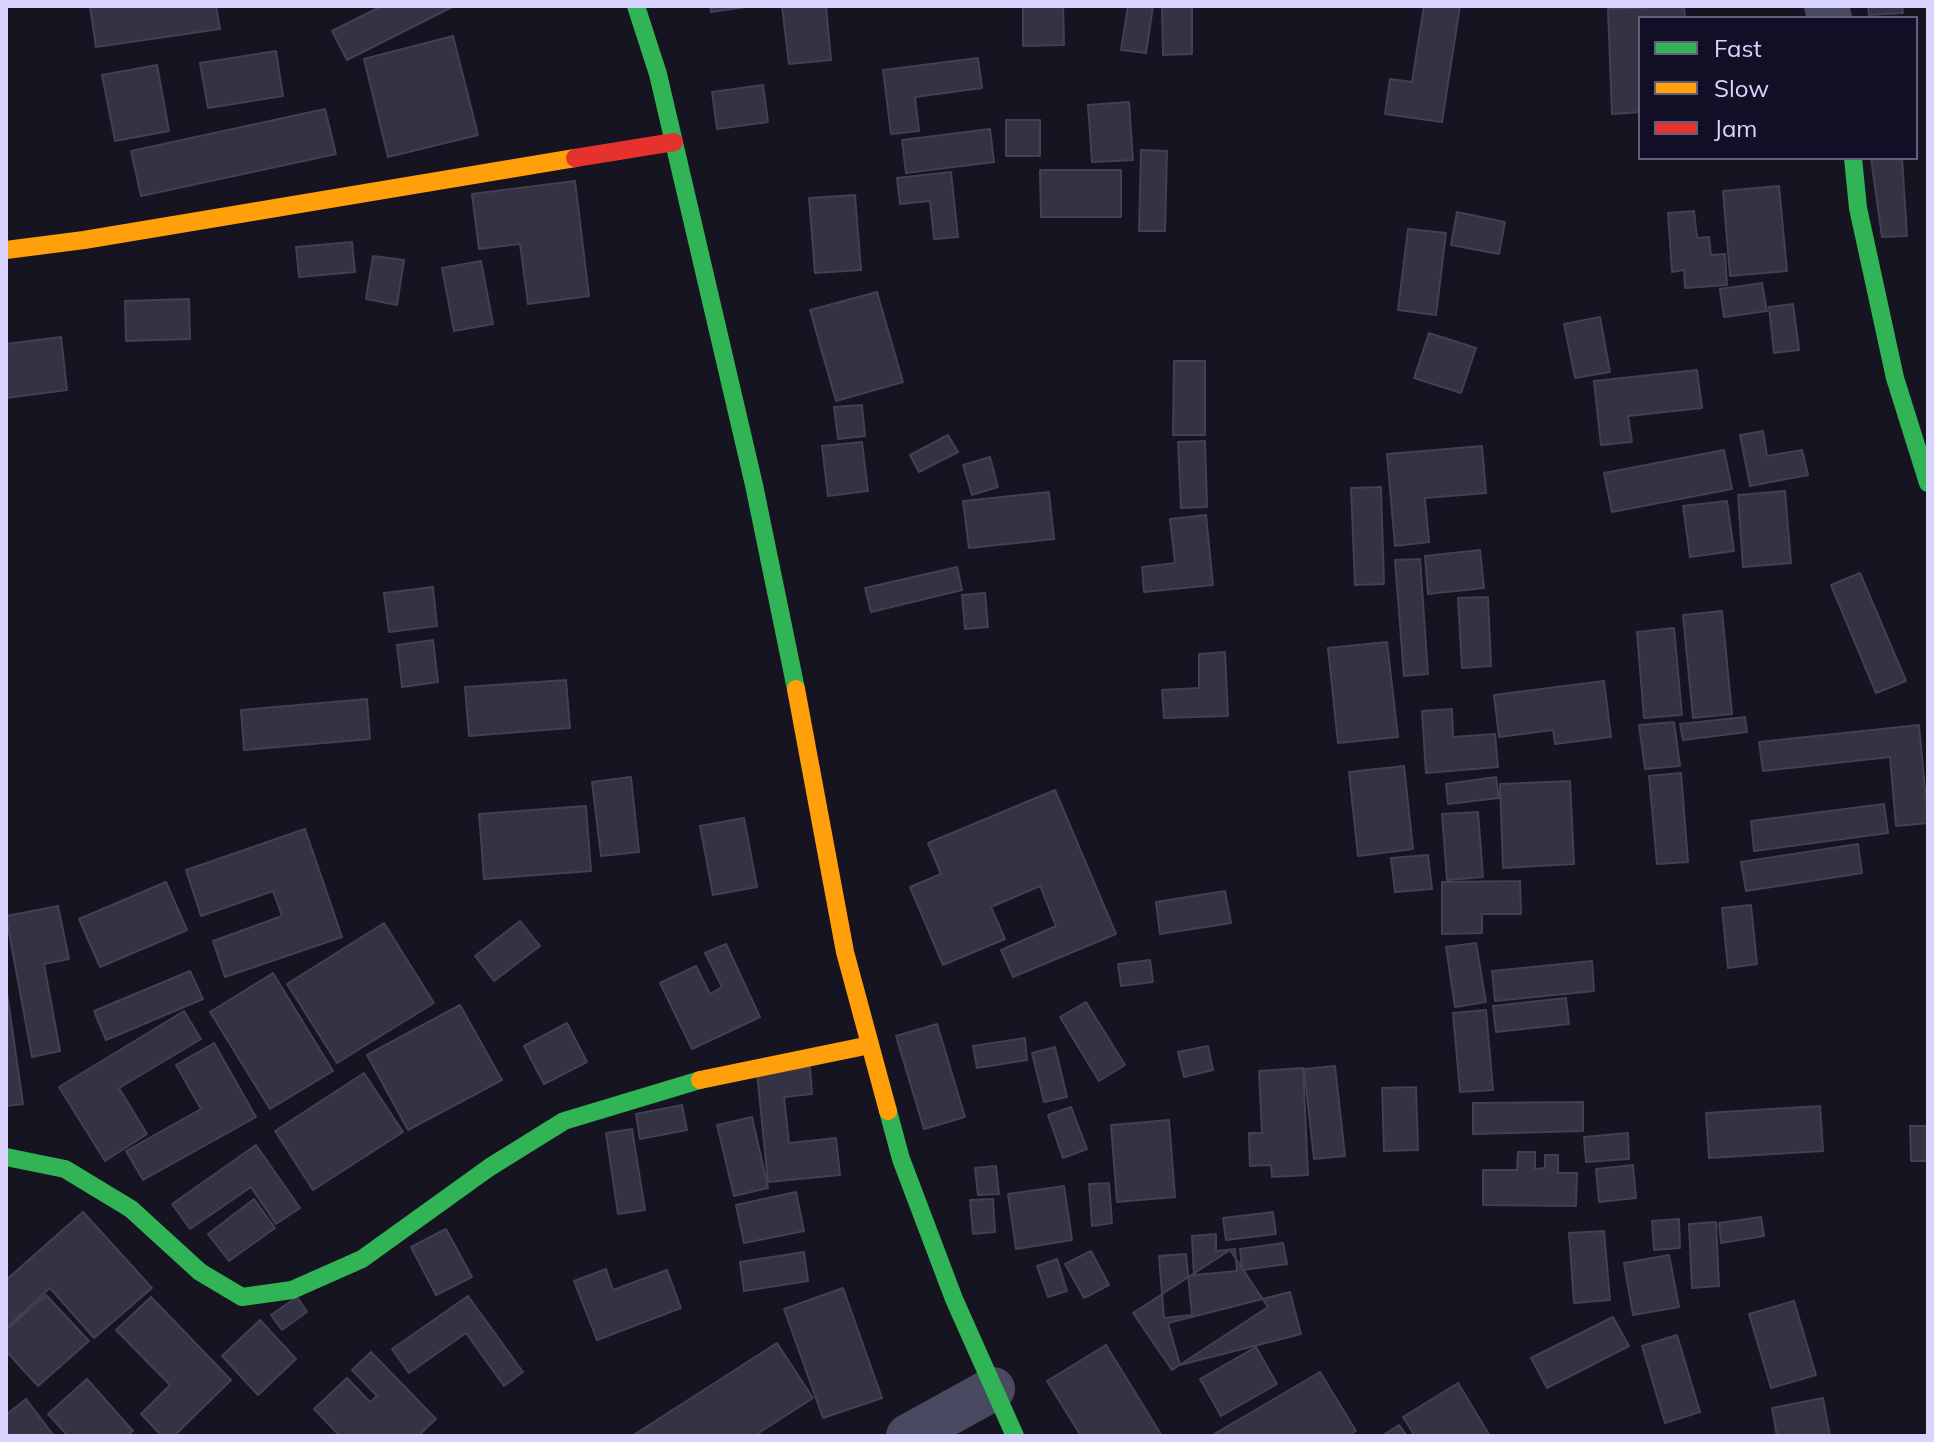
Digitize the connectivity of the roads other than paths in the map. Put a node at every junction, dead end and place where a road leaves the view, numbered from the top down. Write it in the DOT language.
graph roads {
  1 [pos="636,6"];
  2 [pos="674,142"];
  3 [pos="1853,160"];
  4 [pos="6,250"];
  5 [pos="1928,483"];
  6 [pos="870,1045"];
  7 [pos="6,1157"];
  8 [pos="993,1389"];
  9 [pos="908,1436"];
  10 [pos="1015,1436"];
  1 -- 2 [label="street"];
  2 -- 4 [label="street"];
  2 -- 6 [label="street"];
  3 -- 5 [label="street"];
  6 -- 7 [label="street"];
  6 -- 8 [label="street"];
  8 -- 9 [label="street"];
  8 -- 10 [label="street"];
}
